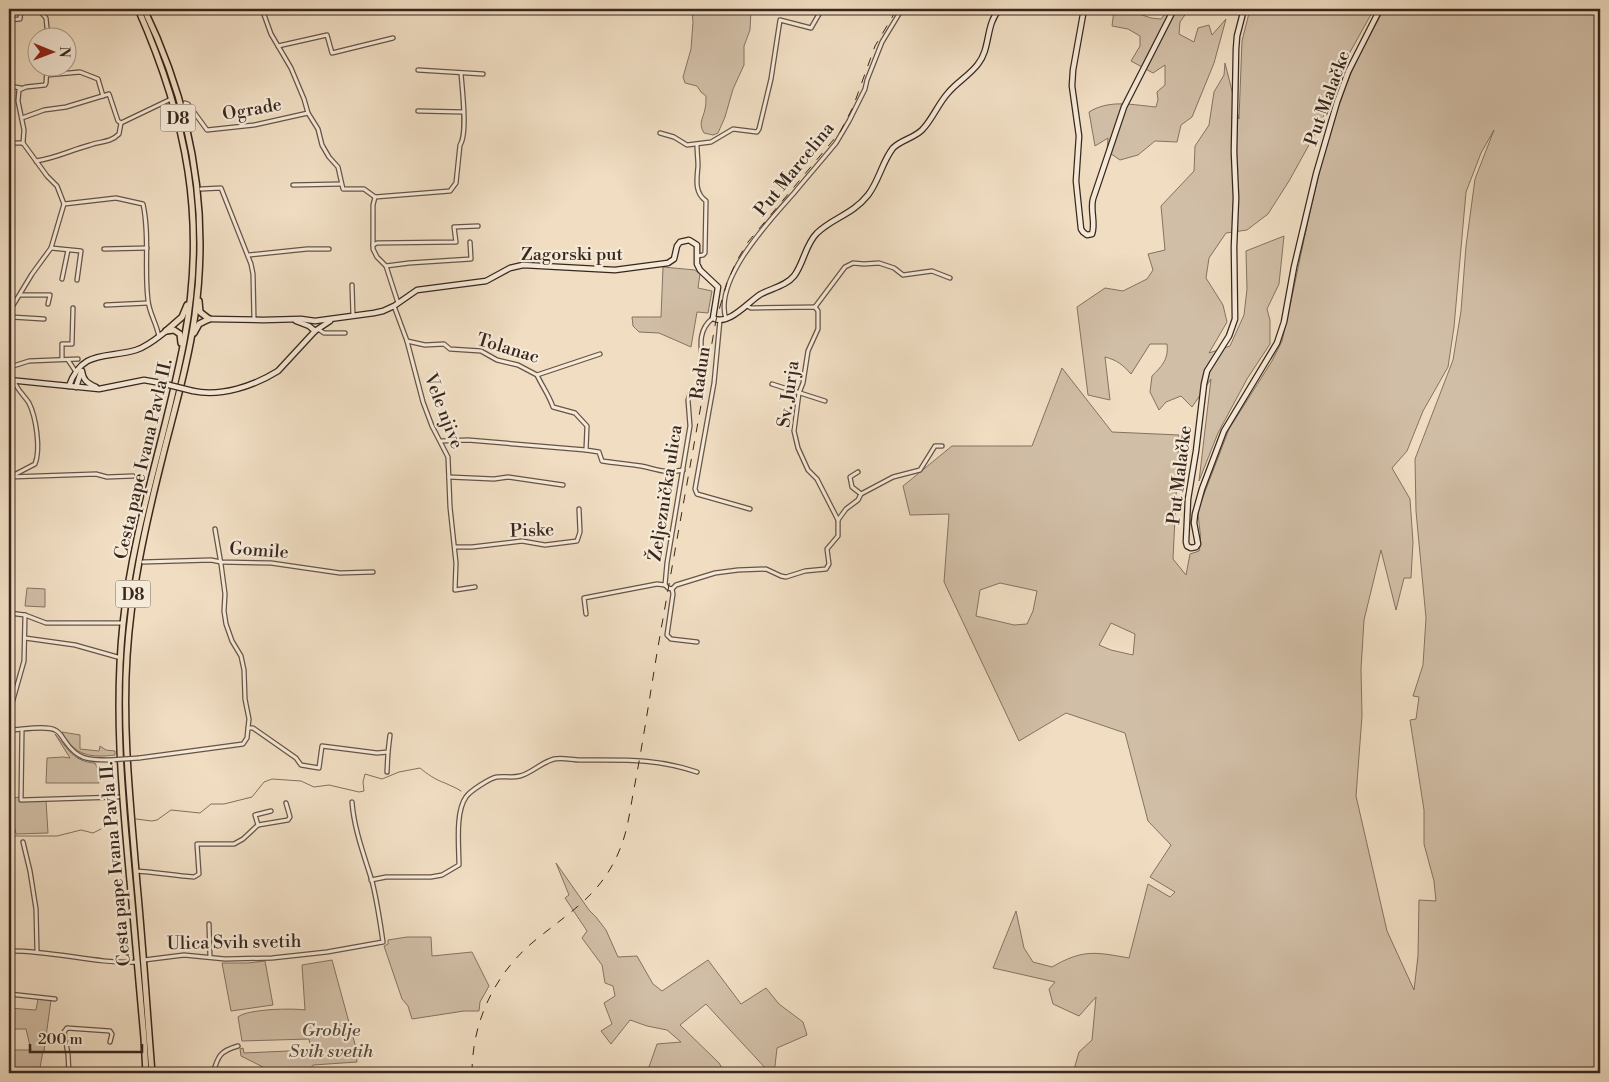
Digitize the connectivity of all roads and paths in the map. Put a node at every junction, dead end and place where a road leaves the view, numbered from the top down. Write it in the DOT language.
graph roads {
  1 [pos="20,9"];
  2 [pos="30,9"];
  3 [pos="38,9"];
  4 [pos="138,9"];
  5 [pos="144,9"];
  6 [pos="262,9"];
  7 [pos="822,9"];
  8 [pos="902,9"];
  9 [pos="1000,9"];
  10 [pos="1084,9"];
  11 [pos="1174,9"];
  12 [pos="1244,9"];
  13 [pos="1380,9"];
  14 [pos="9,20"];
  15 [pos="47,28"];
  16 [pos="393,38"];
  17 [pos="278,46"];
  18 [pos="418,70"];
  19 [pos="78,72"];
  20 [pos="461,73"];
  21 [pos="483,74"];
  22 [pos="46,78"];
  23 [pos="9,86"];
  24 [pos="22,88"];
  25 [pos="103,96"];
  26 [pos="169,100"];
  27 [pos="185,104"];
  28 [pos="418,111"];
  29 [pos="463,112"];
  30 [pos="308,113"];
  31 [pos="22,118"];
  32 [pos="121,123"];
  33 [pos="660,133"];
  34 [pos="9,143"];
  35 [pos="23,143"];
  36 [pos="696,144"];
  37 [pos="35,161"];
  38 [pos="341,184"];
  39 [pos="294,185"];
  40 [pos="201,189"];
  41 [pos="375,197"];
  42 [pos="64,204"];
  43 [pos="478,226"];
  44 [pos="470,242"];
  45 [pos="373,245"];
  46 [pos="51,248"];
  47 [pos="147,248"];
  48 [pos="104,249"];
  49 [pos="329,249"];
  50 [pos="68,250"];
  51 [pos="249,255"];
  52 [pos="697,256"];
  53 [pos="386,266"];
  54 [pos="950,278"];
  55 [pos="62,280"];
  56 [pos="77,280"];
  57 [pos="352,285"];
  58 [pos="192,290"];
  59 [pos="197,294"];
  60 [pos="20,295"];
  61 [pos="148,303"];
  62 [pos="48,304"];
  63 [pos="396,304"];
  64 [pos="106,305"];
  65 [pos="747,306"];
  66 [pos="815,307"];
  67 [pos="73,308"];
  68 [pos="353,316"];
  69 [pos="11,317"];
  70 [pos="713,318"];
  71 [pos="44,319"];
  72 [pos="209,319"];
  73 [pos="723,319"];
  74 [pos="254,320"];
  75 [pos="292,320"];
  76 [pos="331,320"];
  77 [pos="315,321"];
  78 [pos="318,328"];
  79 [pos="166,331"];
  80 [pos="345,333"];
  81 [pos="158,337"];
  82 [pos="9,338"];
  83 [pos="191,338"];
  84 [pos="408,341"];
  85 [pos="600,354"];
  86 [pos="181,357"];
  87 [pos="62,359"];
  88 [pos="67,359"];
  89 [pos="78,359"];
  90 [pos="84,363"];
  91 [pos="9,368"];
  92 [pos="82,370"];
  93 [pos="76,372"];
  94 [pos="537,375"];
  95 [pos="12,380"];
  96 [pos="772,384"];
  97 [pos="69,386"];
  98 [pos="76,387"];
  99 [pos="99,389"];
  100 [pos="799,393"];
  101 [pos="826,400"];
  102 [pos="440,441"];
  103 [pos="942,446"];
  104 [pos="586,450"];
  105 [pos="683,470"];
  106 [pos="858,472"];
  107 [pos="10,476"];
  108 [pos="133,476"];
  109 [pos="450,477"];
  110 [pos="563,485"];
  111 [pos="861,494"];
  112 [pos="579,509"];
  113 [pos="750,509"];
  114 [pos="838,520"];
  115 [pos="215,529"];
  116 [pos="455,547"];
  117 [pos="142,562"];
  118 [pos="221,562"];
  119 [pos="373,572"];
  120 [pos="665,584"];
  121 [pos="475,587"];
  122 [pos="672,589"];
  123 [pos="9,613"];
  124 [pos="586,614"];
  125 [pos="25,615"];
  126 [pos="123,623"];
  127 [pos="24,638"];
  128 [pos="697,642"];
  129 [pos="121,658"];
  130 [pos="9,714"];
  131 [pos="248,728"];
  132 [pos="9,730"];
  133 [pos="22,730"];
  134 [pos="390,735"];
  135 [pos="388,752"];
  136 [pos="387,772"];
  137 [pos="697,772"];
  138 [pos="118,797"];
  139 [pos="286,802"];
  140 [pos="352,802"];
  141 [pos="271,811"];
  142 [pos="258,825"];
  143 [pos="22,842"];
  144 [pos="136,871"];
  145 [pos="372,880"];
  146 [pos="209,924"];
  147 [pos="9,951"];
  148 [pos="37,951"];
  149 [pos="210,957"];
  150 [pos="140,961"];
  151 [pos="9,994"];
  152 [pos="55,999"];
  153 [pos="110,1042"];
  154 [pos="238,1046"];
  155 [pos="69,1073"];
  156 [pos="146,1073"];
  157 [pos="152,1073"];
  158 [pos="213,1073"];
  1 -- 14 [label="street"];
  2 -- 3 [label="street"];
  3 -- 15 [label="street"];
  4 -- 58 [label="main road, Cesta pape Ivana Pavla II. / D8"];
  5 -- 59 [label="main road, Cesta pape Ivana Pavla II. / D8"];
  6 -- 17 [label="street"];
  7 -- 36 [label="street"];
  8 -- 73 [label="street, Put Marcelina"];
  9 -- 65 [label="main road"];
  10 -- 11 [label="main road"];
  12 -- 13 [label="main road, Put Malačke"];
  16 -- 17 [label="street"];
  17 -- 30 [label="street"];
  18 -- 20 [label="street"];
  19 -- 25 [label="street"];
  20 -- 21 [label="street"];
  20 -- 29 [label="street"];
  22 -- 24 [label="street"];
  23 -- 24 [label="street"];
  24 -- 31 [label="street"];
  25 -- 31 [label="street"];
  25 -- 32 [label="street"];
  26 -- 32 [label="street"];
  27 -- 30 [label="street, Ograde"];
  28 -- 29 [label="street"];
  29 -- 41 [label="street"];
  30 -- 38 [label="street"];
  31 -- 35 [label="street"];
  32 -- 37 [label="street"];
  33 -- 36 [label="street"];
  34 -- 35 [label="street"];
  35 -- 37 [label="street"];
  36 -- 52 [label="street"];
  37 -- 42 [label="street"];
  38 -- 39 [label="street"];
  38 -- 41 [label="street"];
  40 -- 51 [label="street"];
  41 -- 45 [label="street"];
  42 -- 46 [label="street"];
  42 -- 47 [label="street"];
  43 -- 45 [label="street"];
  44 -- 53 [label="street"];
  45 -- 53 [label="street, Vele njive"];
  46 -- 50 [label="street"];
  46 -- 60 [label="street"];
  47 -- 48 [label="street"];
  47 -- 61 [label="street"];
  49 -- 51 [label="street"];
  50 -- 55 [label="street"];
  50 -- 56 [label="street"];
  51 -- 74 [label="street"];
  52 -- 63 [label="main road, Zagorski put"];
  52 -- 70 [label="main road, Zagorski put"];
  53 -- 63 [label="street, Vele njive"];
  54 -- 66 [label="street"];
  57 -- 68 [label="street"];
  58 -- 79 [label="main road"];
  58 -- 86 [label="main road, Cesta pape Ivana Pavla II. / D8"];
  59 -- 72 [label="main road"];
  59 -- 83 [label="main road, Cesta pape Ivana Pavla II. / D8"];
  60 -- 62 [label="street"];
  60 -- 69 [label="street"];
  61 -- 64 [label="street"];
  61 -- 81 [label="street"];
  63 -- 68 [label="main road, Zagorski put"];
  63 -- 84 [label="street, Vele njive"];
  65 -- 66 [label="street"];
  65 -- 73 [label="main road"];
  66 -- 100 [label="street, Sv. Jurja"];
  67 -- 87 [label="street"];
  68 -- 76 [label="main road, Zagorski put"];
  69 -- 71 [label="street"];
  69 -- 82 [label="street"];
  70 -- 73 [label="main road"];
  70 -- 105 [label="street, Željeznička ulica"];
  72 -- 74 [label="main road"];
  72 -- 83 [label="main road"];
  73 -- 113 [label="street, Radun"];
  74 -- 75 [label="main road"];
  75 -- 77 [label="main road"];
  75 -- 78 [label="main road"];
  76 -- 77 [label="main road"];
  76 -- 78 [label="main road"];
  77 -- 78 [label="main road"];
  78 -- 80 [label="street"];
  78 -- 99 [label="main road, bridge"];
  79 -- 81 [label="main road"];
  79 -- 86 [label="main road"];
  81 -- 90 [label="main road"];
  82 -- 91 [label="street"];
  83 -- 144 [label="main road, Cesta pape Ivana Pavla II. / D8"];
  84 -- 94 [label="street, Tolanac"];
  84 -- 102 [label="street, Vele njive"];
  85 -- 94 [label="street, Tolanac"];
  86 -- 126 [label="main road, Cesta pape Ivana Pavla II. / D8"];
  87 -- 88 [label="street"];
  87 -- 91 [label="street"];
  88 -- 89 [label="street"];
  88 -- 93 [label="street"];
  90 -- 92 [label="main road"];
  90 -- 93 [label="main road"];
  92 -- 98 [label="main road"];
  92 -- 99 [label="main road"];
  93 -- 97 [label="main road"];
  94 -- 104 [label="street"];
  95 -- 97 [label="main road"];
  95 -- 107 [label="street"];
  96 -- 100 [label="street"];
  97 -- 98 [label="main road"];
  98 -- 99 [label="main road"];
  100 -- 101 [label="street"];
  100 -- 114 [label="street, Sv. Jurja"];
  102 -- 104 [label="street"];
  102 -- 109 [label="street, Vele njive"];
  103 -- 111 [label="street"];
  104 -- 105 [label="street"];
  105 -- 120 [label="street, Željeznička ulica"];
  106 -- 111 [label="street"];
  107 -- 108 [label="street"];
  109 -- 110 [label="street"];
  109 -- 116 [label="street, Vele njive"];
  111 -- 114 [label="street"];
  112 -- 116 [label="street, Piske"];
  114 -- 122 [label="street"];
  115 -- 118 [label="street"];
  116 -- 121 [label="street, Vele njive"];
  117 -- 118 [label="street, Gomile"];
  118 -- 119 [label="street, Gomile"];
  118 -- 131 [label="street"];
  120 -- 122 [label="street"];
  120 -- 124 [label="street, Željeznička ulica"];
  122 -- 128 [label="street"];
  123 -- 125 [label="street"];
  125 -- 126 [label="street"];
  125 -- 127 [label="street"];
  126 -- 129 [label="main road, Cesta pape Ivana Pavla II. / D8"];
  127 -- 129 [label="street"];
  127 -- 130 [label="street"];
  129 -- 150 [label="main road, Cesta pape Ivana Pavla II. / D8"];
  131 -- 133 [label="street, bridge"];
  131 -- 135 [label="street"];
  132 -- 133 [label="street"];
  133 -- 138 [label="street"];
  134 -- 135 [label="street"];
  135 -- 136 [label="street"];
  137 -- 145 [label="street"];
  139 -- 142 [label="street"];
  140 -- 145 [label="street, Ulica Svih svetih"];
  141 -- 142 [label="street"];
  142 -- 144 [label="street"];
  143 -- 148 [label="street"];
  144 -- 150 [label="main road, Cesta pape Ivana Pavla II. / D8"];
  145 -- 149 [label="street, Ulica Svih svetih"];
  146 -- 149 [label="street"];
  147 -- 148 [label="street, Ulica Svih svetih"];
  148 -- 150 [label="street, Ulica Svih svetih"];
  149 -- 150 [label="street, Ulica Svih svetih"];
  150 -- 156 [label="main road, Cesta pape Ivana Pavla II. / D8"];
  150 -- 157 [label="main road, Cesta pape Ivana Pavla II. / D8"];
  151 -- 152 [label="street"];
  153 -- 155 [label="street"];
  154 -- 158 [label="street"];
}
